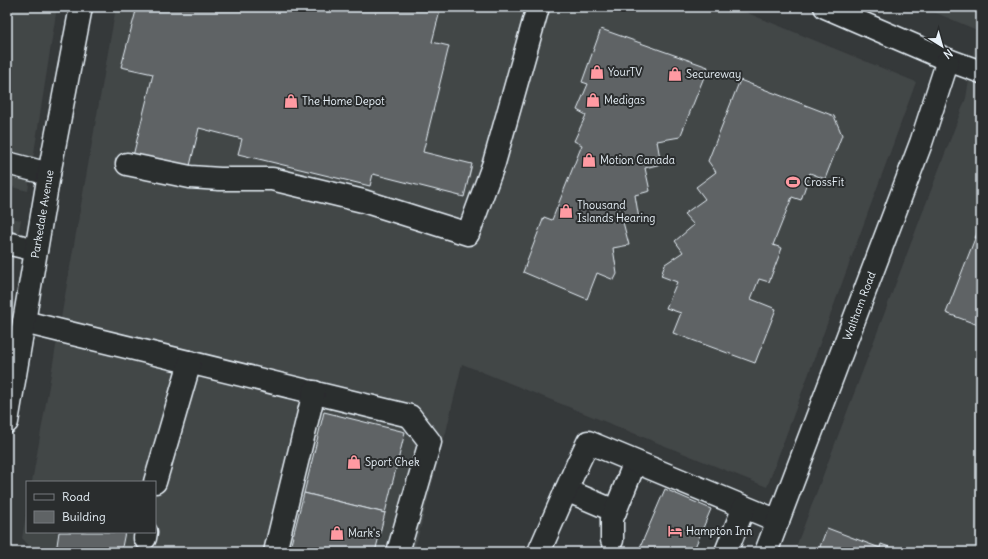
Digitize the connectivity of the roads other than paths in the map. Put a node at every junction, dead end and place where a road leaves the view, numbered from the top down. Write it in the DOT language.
graph roads {
  1 [pos="81,7"];
  2 [pos="538,7"];
  3 [pos="825,7"];
  4 [pos="948,60"];
  5 [pos="981,72"];
  6 [pos="7,163"];
  7 [pos="127,164"];
  8 [pos="49,174"];
  9 [pos="7,243"];
  10 [pos="36,250"];
  11 [pos="24,322"];
  12 [pos="190,362"];
  13 [pos="314,392"];
  14 [pos="7,422"];
  15 [pos="635,462"];
  16 [pos="155,481"];
  17 [pos="566,490"];
  18 [pos="744,508"];
  19 [pos="615,511"];
  20 [pos="778,521"];
  21 [pos="612,540"];
  22 [pos="276,552"];
  23 [pos="398,552"];
  24 [pos="539,552"];
  25 [pos="726,552"];
  26 [pos="766,552"];
  1 -- 8 [label="street, Parkedale Avenue"];
  2 -- 7 [label="street"];
  3 -- 4 [label="street"];
  4 -- 5 [label="street"];
  4 -- 20 [label="street, Waltham Road"];
  6 -- 8 [label="street"];
  8 -- 10 [label="street, Parkedale Avenue"];
  9 -- 10 [label="street"];
  10 -- 11 [label="street, Parkedale Avenue"];
  11 -- 12 [label="street"];
  11 -- 14 [label="street, Parkedale Avenue"];
  12 -- 13 [label="street"];
  12 -- 16 [label="street"];
  13 -- 22 [label="street"];
  13 -- 23 [label="street"];
  15 -- 17 [label="street"];
  15 -- 18 [label="street"];
  15 -- 19 [label="street"];
  17 -- 19 [label="street"];
  17 -- 24 [label="street"];
  18 -- 20 [label="street"];
  18 -- 25 [label="street"];
  19 -- 21 [label="street"];
  20 -- 26 [label="street, Waltham Road"];
}
